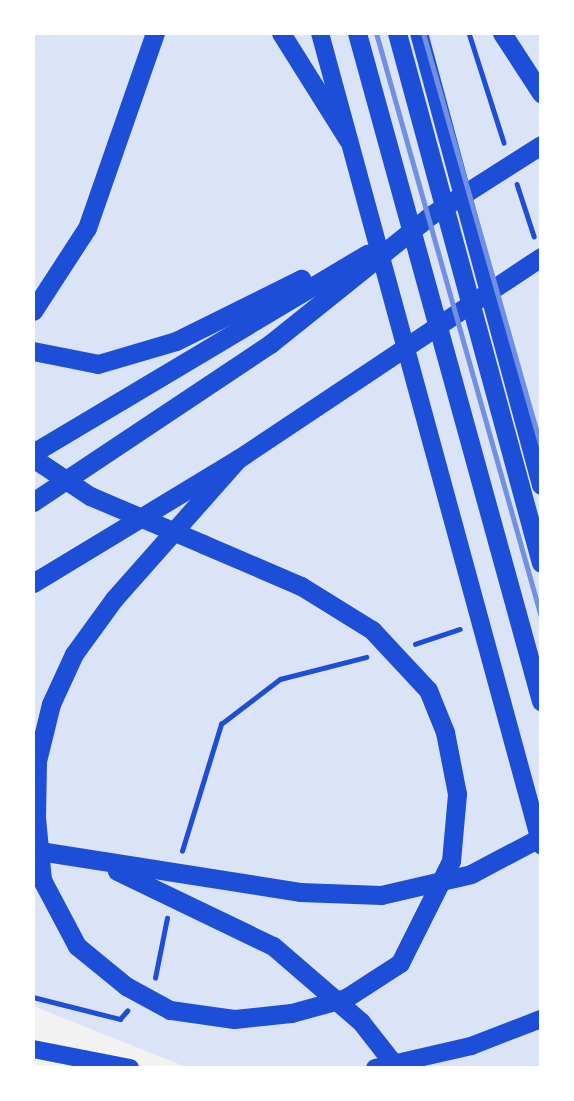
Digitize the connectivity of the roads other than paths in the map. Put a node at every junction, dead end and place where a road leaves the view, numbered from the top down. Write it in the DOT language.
graph roads {
  1 [pos="155,33"];
  2 [pos="281,33"];
  3 [pos="320,33"];
  4 [pos="357,33"];
  5 [pos="397,33"];
  6 [pos="419,33"];
  7 [pos="502,33"];
  8 [pos="541,93"];
  9 [pos="348,140"];
  10 [pos="541,145"];
  11 [pos="431,215"];
  12 [pos="541,257"];
  13 [pos="33,312"];
  14 [pos="33,351"];
  15 [pos="33,456"];
  16 [pos="238,459"];
  17 [pos="541,486"];
  18 [pos="33,502"];
  19 [pos="541,563"];
  20 [pos="36,581"];
  21 [pos="541,701"];
  22 [pos="541,836"];
  23 [pos="541,845"];
  24 [pos="33,850"];
  25 [pos="84,858"];
  26 [pos="541,1019"];
  27 [pos="41,1051"];
  28 [pos="92,1068"];
  29 [pos="130,1068"];
  30 [pos="375,1068"];
  31 [pos="397,1068"];
  1 -- 13 [label="highway"];
  2 -- 9 [label="highway"];
  3 -- 9 [label="main road"];
  4 -- 21 [label="highway"];
  5 -- 19 [label="highway"];
  6 -- 17 [label="main road"];
  7 -- 8 [label="highway"];
  9 -- 23 [label="main road"];
  10 -- 11 [label="highway"];
  11 -- 14 [label="highway"];
  11 -- 15 [label="highway"];
  11 -- 18 [label="highway"];
  12 -- 16 [label="highway"];
  15 -- 16 [label="highway"];
  16 -- 20 [label="highway"];
  22 -- 25 [label="highway"];
  24 -- 25 [label="highway"];
  25 -- 31 [label="highway"];
  26 -- 30 [label="main road"];
  27 -- 28 [label="main road"];
  27 -- 29 [label="main road"];
}
